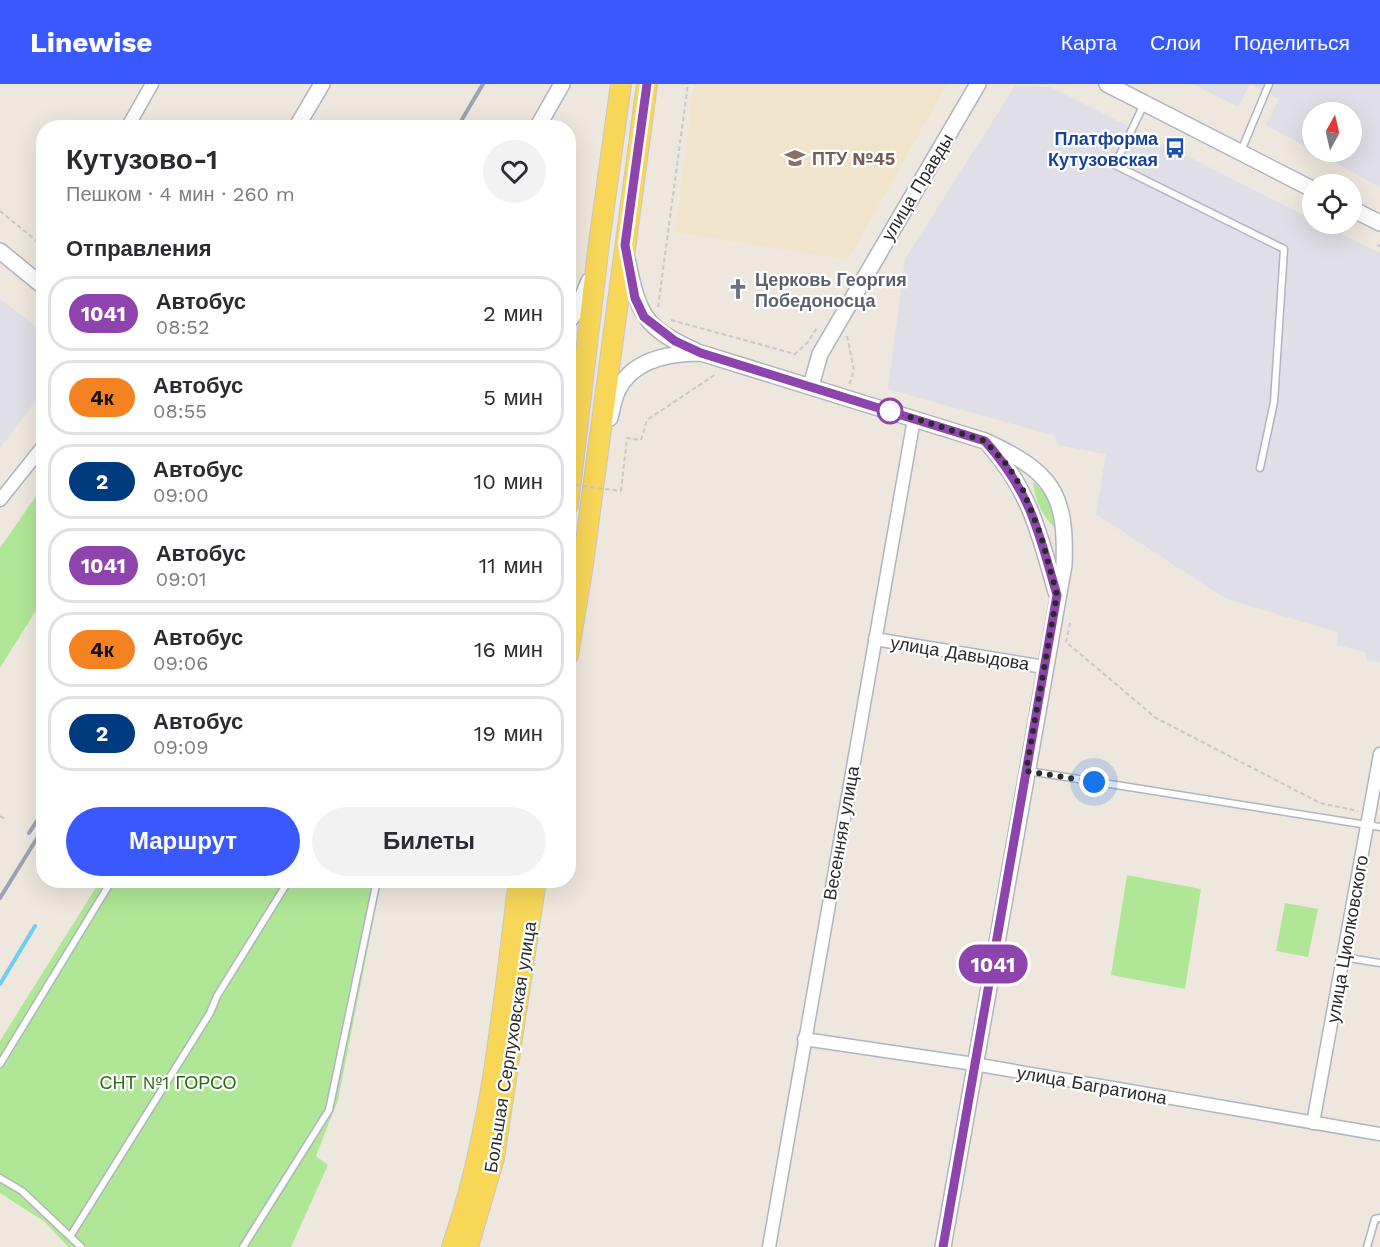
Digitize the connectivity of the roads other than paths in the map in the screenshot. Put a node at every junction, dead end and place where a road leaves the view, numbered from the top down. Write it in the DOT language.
graph roads {
  1 [pos="152,84"];
  2 [pos="322,84"];
  3 [pos="562,84"];
  4 [pos="621,84"];
  5 [pos="647,84"];
  6 [pos="978,84"];
  7 [pos="1107,84"];
  8 [pos="1269,84"];
  9 [pos="1144,103"];
  10 [pos="132,120"];
  11 [pos="301,120"];
  12 [pos="542,120"];
  13 [pos="1240,152"];
  14 [pos="1302,184"];
  15 [pos="1362,214"];
  16 [pos="1380,223"];
  17 [pos="599,243"];
  18 [pos="625,245"];
  19 [pos="0,251"];
  20 [pos="36,278"];
  21 [pos="576,308"];
  22 [pos="701,353"];
  23 [pos="811,386"];
  24 [pos="914,419"];
  25 [pos="985,441"];
  26 [pos="576,447"];
  27 [pos="36,455"];
  28 [pos="597,461"];
  29 [pos="1260,468"];
  30 [pos="0,500"];
  31 [pos="1057,595"];
  32 [pos="576,601"];
  33 [pos="875,639"];
  34 [pos="1044,666"];
  35 [pos="1380,754"];
  36 [pos="1026,771"];
  37 [pos="1372,822"];
  38 [pos="107,888"];
  39 [pos="284,888"];
  40 [pos="375,888"];
  41 [pos="518,888"];
  42 [pos="535,888"];
  43 [pos="1343,957"];
  44 [pos="1380,963"];
  45 [pos="804,1039"];
  46 [pos="0,1064"];
  47 [pos="974,1064"];
  48 [pos="1313,1123"];
  49 [pos="1380,1134"];
  50 [pos="0,1178"];
  51 [pos="1380,1218"];
  52 [pos="71,1235"];
  53 [pos="81,1247"];
  54 [pos="243,1247"];
  55 [pos="452,1247"];
  56 [pos="468,1247"];
  57 [pos="769,1247"];
  58 [pos="943,1247"];
  59 [pos="1367,1247"];
  1 -- 10 [label="street"];
  2 -- 11 [label="street"];
  3 -- 12 [label="street"];
  4 -- 17 [label="main road"];
  5 -- 18 [label="main road"];
  6 -- 23 [label="street, улица Правды"];
  7 -- 9 [label="street"];
  8 -- 13 [label="lane"];
  9 -- 13 [label="street"];
  9 -- 29 [label="lane"];
  13 -- 14 [label="street"];
  15 -- 16 [label="street"];
  17 -- 21 [label="street"];
  17 -- 26 [label="main road"];
  18 -- 22 [label="street"];
  18 -- 28 [label="main road"];
  19 -- 20 [label="street"];
  22 -- 23 [label="street"];
  22 -- 28 [label="street"];
  23 -- 24 [label="street"];
  24 -- 25 [label="street"];
  24 -- 33 [label="street, Весенняя улица"];
  25 -- 31 [label="street"];
  25 -- 31 [label="street"];
  27 -- 30 [label="street"];
  28 -- 32 [label="main road"];
  31 -- 34 [label="street"];
  33 -- 34 [label="street, улица Давыдова"];
  33 -- 45 [label="street, Весенняя улица"];
  34 -- 36 [label="street"];
  35 -- 37 [label="street, улица Циолковского"];
  36 -- 37 [label="lane"];
  36 -- 47 [label="street"];
  37 -- 43 [label="street, улица Циолковского"];
  38 -- 46 [label="lane"];
  39 -- 52 [label="lane"];
  40 -- 54 [label="lane"];
  41 -- 55 [label="main road, Большая Серпуховская улица"];
  42 -- 56 [label="main road, Большая Серпуховская улица"];
  43 -- 44 [label="lane"];
  43 -- 48 [label="street, улица Циолковского"];
  45 -- 47 [label="street, улица Багратиона"];
  45 -- 57 [label="street, Весенняя улица"];
  47 -- 48 [label="street, улица Багратиона"];
  47 -- 58 [label="street"];
  48 -- 49 [label="street, улица Багратиона"];
  50 -- 52 [label="lane"];
  51 -- 59 [label="lane"];
  52 -- 53 [label="lane"];
}
